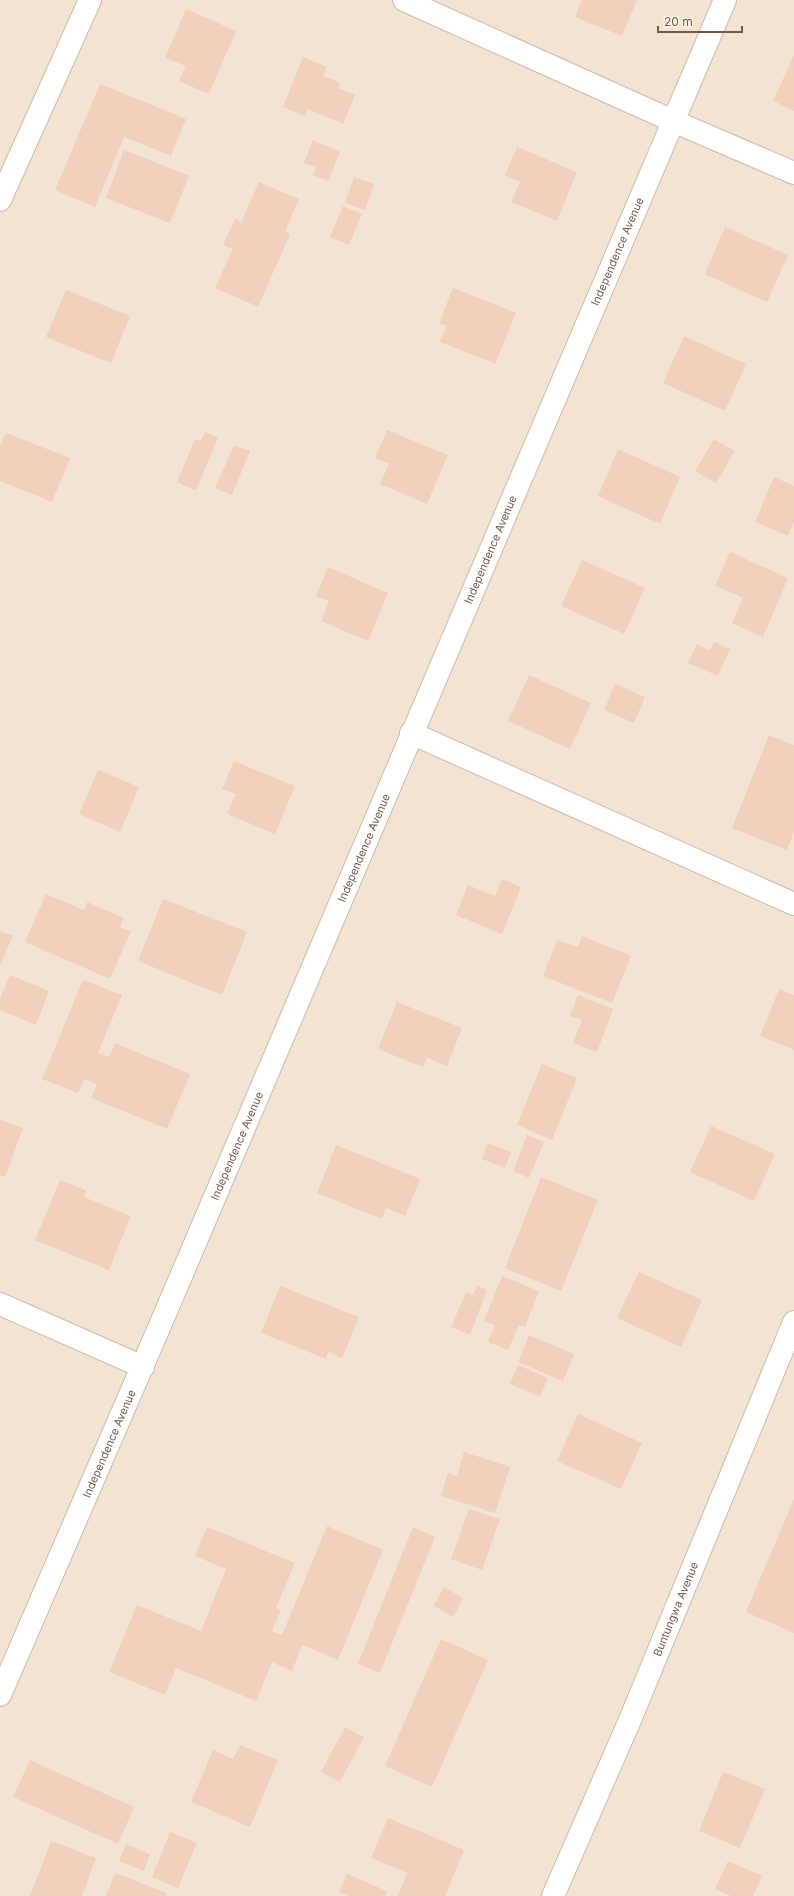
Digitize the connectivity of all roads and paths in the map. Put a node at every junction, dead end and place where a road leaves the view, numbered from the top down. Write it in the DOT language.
graph roads {
  1 [pos="90,0"];
  2 [pos="404,0"];
  3 [pos="725,0"];
  4 [pos="673,121"];
  5 [pos="794,173"];
  6 [pos="0,200"];
  7 [pos="412,733"];
  8 [pos="794,904"];
  9 [pos="0,1304"];
  10 [pos="794,1322"];
  11 [pos="143,1367"];
  12 [pos="0,1695"];
  13 [pos="554,1896"];
  1 -- 6 [label="street"];
  2 -- 4 [label="street"];
  3 -- 4 [label="street, Independence Avenue"];
  4 -- 5 [label="street"];
  4 -- 7 [label="street, Independence Avenue"];
  7 -- 8 [label="street"];
  7 -- 11 [label="street, Independence Avenue"];
  9 -- 11 [label="street"];
  10 -- 13 [label="street, Buntungwa Avenue"];
  11 -- 12 [label="street, Independence Avenue"];
}
